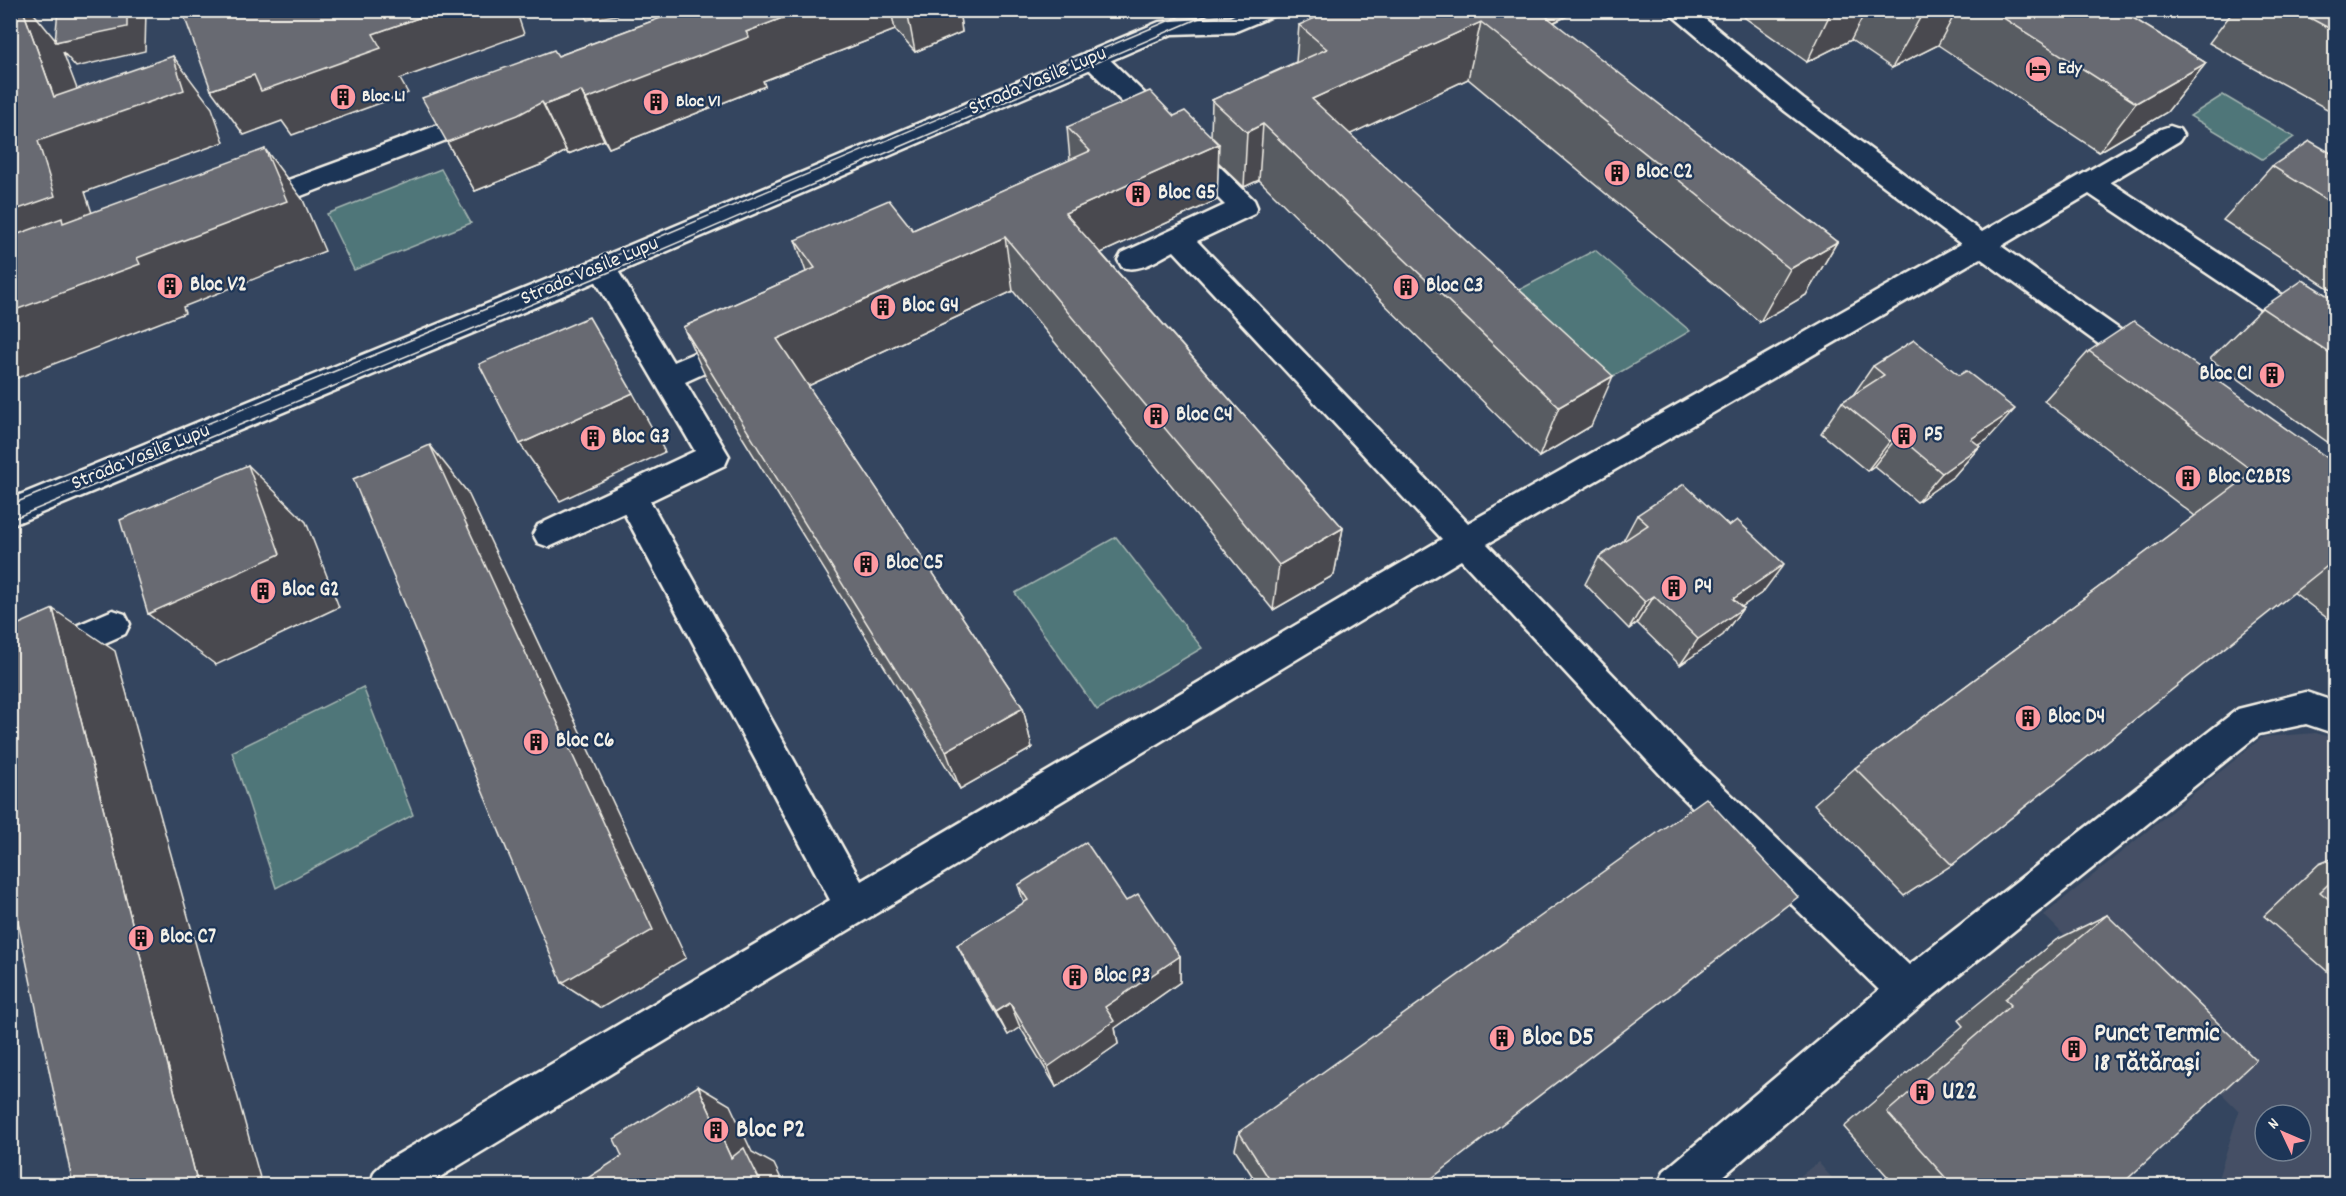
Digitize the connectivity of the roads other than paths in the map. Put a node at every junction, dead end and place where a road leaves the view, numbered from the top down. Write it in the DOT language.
graph roads {
  1 [pos="1267,10"];
  2 [pos="1678,10"];
  3 [pos="1177,19"];
  4 [pos="1095,59"];
  5 [pos="508,106"];
  6 [pos="2170,135"];
  7 [pos="2090,182"];
  8 [pos="227,213"];
  9 [pos="1178,238"];
  10 [pos="1981,245"];
  11 [pos="1132,260"];
  12 [pos="602,268"];
  13 [pos="766,333"];
  14 [pos="2336,345"];
  15 [pos="2163,375"];
  16 [pos="667,377"];
  17 [pos="631,496"];
  18 [pos="10,513"];
  19 [pos="549,534"];
  20 [pos="1464,541"];
  21 [pos="112,624"];
  22 [pos="10,670"];
  23 [pos="2336,718"];
  24 [pos="854,906"];
  25 [pos="1908,990"];
  26 [pos="390,1185"];
  27 [pos="1679,1185"];
  1 -- 3 [label="street, Strada Vasile Lupu"];
  2 -- 10 [label="street"];
  3 -- 4 [label="street, Strada Vasile Lupu"];
  4 -- 9 [label="street"];
  4 -- 12 [label="street, Strada Vasile Lupu"];
  5 -- 8 [label="street"];
  6 -- 7 [label="street"];
  7 -- 10 [label="street"];
  7 -- 14 [label="street"];
  9 -- 11 [label="street"];
  9 -- 20 [label="street"];
  10 -- 15 [label="street"];
  10 -- 20 [label="street"];
  12 -- 16 [label="street"];
  12 -- 18 [label="street, Strada Vasile Lupu"];
  13 -- 16 [label="street"];
  16 -- 17 [label="street"];
  17 -- 19 [label="street"];
  17 -- 24 [label="street"];
  20 -- 24 [label="street"];
  20 -- 25 [label="street"];
  21 -- 22 [label="street"];
  23 -- 25 [label="street"];
  24 -- 26 [label="street"];
  25 -- 27 [label="street"];
}
